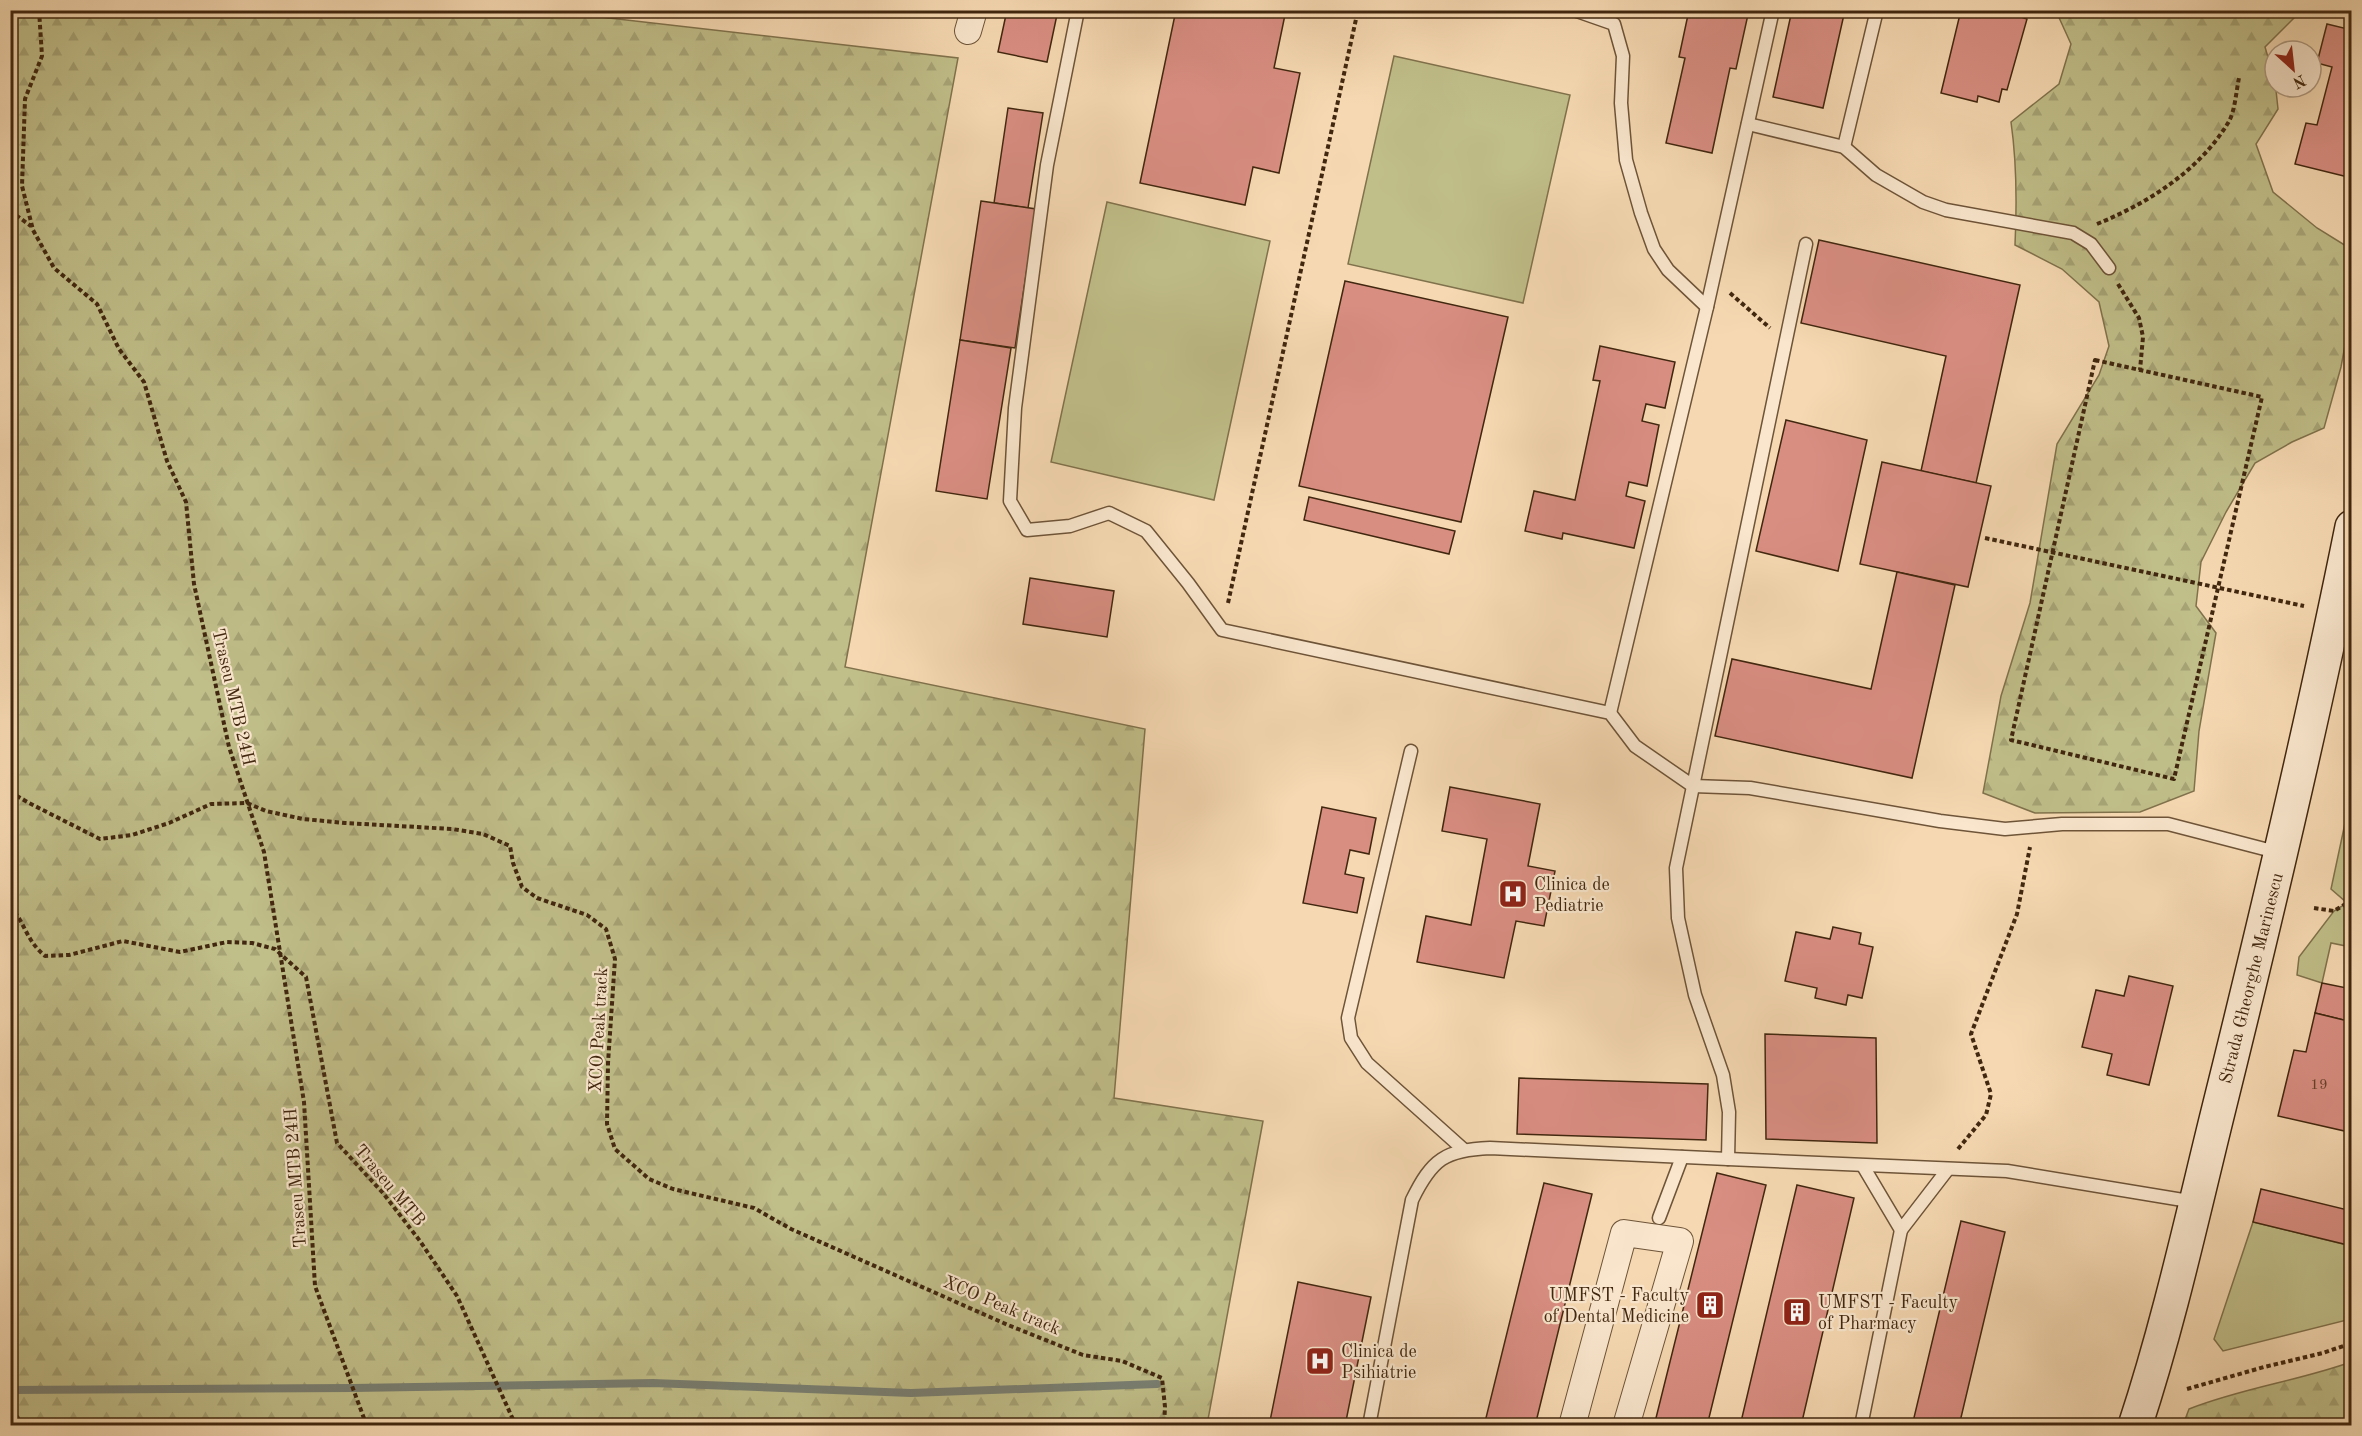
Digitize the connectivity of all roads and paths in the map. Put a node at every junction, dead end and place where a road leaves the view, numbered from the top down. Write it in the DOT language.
graph roads {
  1 [pos="39,10"];
  2 [pos="1078,10"];
  3 [pos="1358,10"];
  4 [pos="1574,10"];
  5 [pos="1773,10"];
  6 [pos="1877,10"];
  7 [pos="2239,78"];
  8 [pos="1748,124"];
  9 [pos="1845,147"];
  10 [pos="10,212"];
  11 [pos="32,226"];
  12 [pos="2073,233"];
  13 [pos="1806,244"];
  14 [pos="2109,268"];
  15 [pos="1713,279"];
  16 [pos="1707,307"];
  17 [pos="1785,341"];
  18 [pos="2140,370"];
  19 [pos="2352,527"];
  20 [pos="1985,538"];
  21 [pos="2053,552"];
  22 [pos="2218,588"];
  23 [pos="2304,606"];
  24 [pos="1222,630"];
  25 [pos="1610,713"];
  26 [pos="1411,751"];
  27 [pos="1693,786"];
  28 [pos="10,792"];
  29 [pos="248,803"];
  30 [pos="2031,843"];
  31 [pos="2281,854"];
  32 [pos="2352,900"];
  33 [pos="10,906"];
  34 [pos="2314,908"];
  35 [pos="280,954"];
  36 [pos="1462,1149"];
  37 [pos="1682,1157"];
  38 [pos="1728,1159"];
  39 [pos="1863,1166"];
  40 [pos="1945,1169"];
  41 [pos="2196,1202"];
  42 [pos="1656,1228"];
  43 [pos="1901,1230"];
  44 [pos="10,1329"];
  45 [pos="2352,1343"];
  46 [pos="10,1348"];
  47 [pos="2187,1389"];
  48 [pos="10,1403"];
  49 [pos="22,1425"];
  50 [pos="369,1425"];
  51 [pos="516,1425"];
  52 [pos="1164,1425"];
  53 [pos="1369,1425"];
  54 [pos="1572,1425"];
  55 [pos="1626,1425"];
  56 [pos="1861,1425"];
  57 [pos="2135,1425"];
  1 -- 11 [label="path, Traseu MTB 24H"];
  2 -- 24 [label="lane"];
  3 -- 24 [label="path"];
  4 -- 16 [label="lane"];
  5 -- 8 [label="lane"];
  6 -- 9 [label="lane"];
  7 -- 12 [label="path"];
  8 -- 9 [label="lane"];
  8 -- 15 [label="lane"];
  9 -- 12 [label="lane"];
  10 -- 11 [label="path"];
  11 -- 29 [label="path, Traseu MTB 24H"];
  12 -- 14 [label="lane"];
  13 -- 17 [label="lane"];
  14 -- 18 [label="path"];
  15 -- 16 [label="lane"];
  15 -- 17 [label="path"];
  16 -- 25 [label="lane"];
  17 -- 27 [label="lane"];
  18 -- 21 [label="path"];
  18 -- 22 [label="path"];
  19 -- 31 [label="main road, Strada Gheorghe Marinescu"];
  20 -- 21 [label="path"];
  21 -- 22 [label="path"];
  21 -- 22 [label="path"];
  22 -- 23 [label="path"];
  24 -- 25 [label="lane"];
  25 -- 27 [label="lane"];
  26 -- 36 [label="lane"];
  27 -- 31 [label="lane"];
  27 -- 38 [label="lane"];
  28 -- 29 [label="path, XCO Peak track"];
  29 -- 35 [label="path, Traseu MTB 24H"];
  29 -- 52 [label="path, XCO Peak track"];
  30 -- 40 [label="path"];
  31 -- 41 [label="main road, Strada Gheorghe Marinescu"];
  32 -- 34 [label="path"];
  33 -- 35 [label="path, Traseu MTB"];
  35 -- 50 [label="path, Traseu MTB 24H"];
  35 -- 51 [label="path, Traseu MTB"];
  36 -- 37 [label="lane"];
  36 -- 53 [label="lane"];
  37 -- 38 [label="lane"];
  37 -- 42 [label="lane"];
  38 -- 39 [label="lane"];
  39 -- 40 [label="lane"];
  39 -- 43 [label="lane"];
  40 -- 41 [label="lane"];
  40 -- 43 [label="lane"];
  41 -- 57 [label="main road, Strada Gheorghe Marinescu"];
  42 -- 54 [label="street"];
  42 -- 55 [label="street"];
  43 -- 56 [label="lane"];
  44 -- 46 [label="path"];
  45 -- 47 [label="path"];
  48 -- 49 [label="path"];
}
